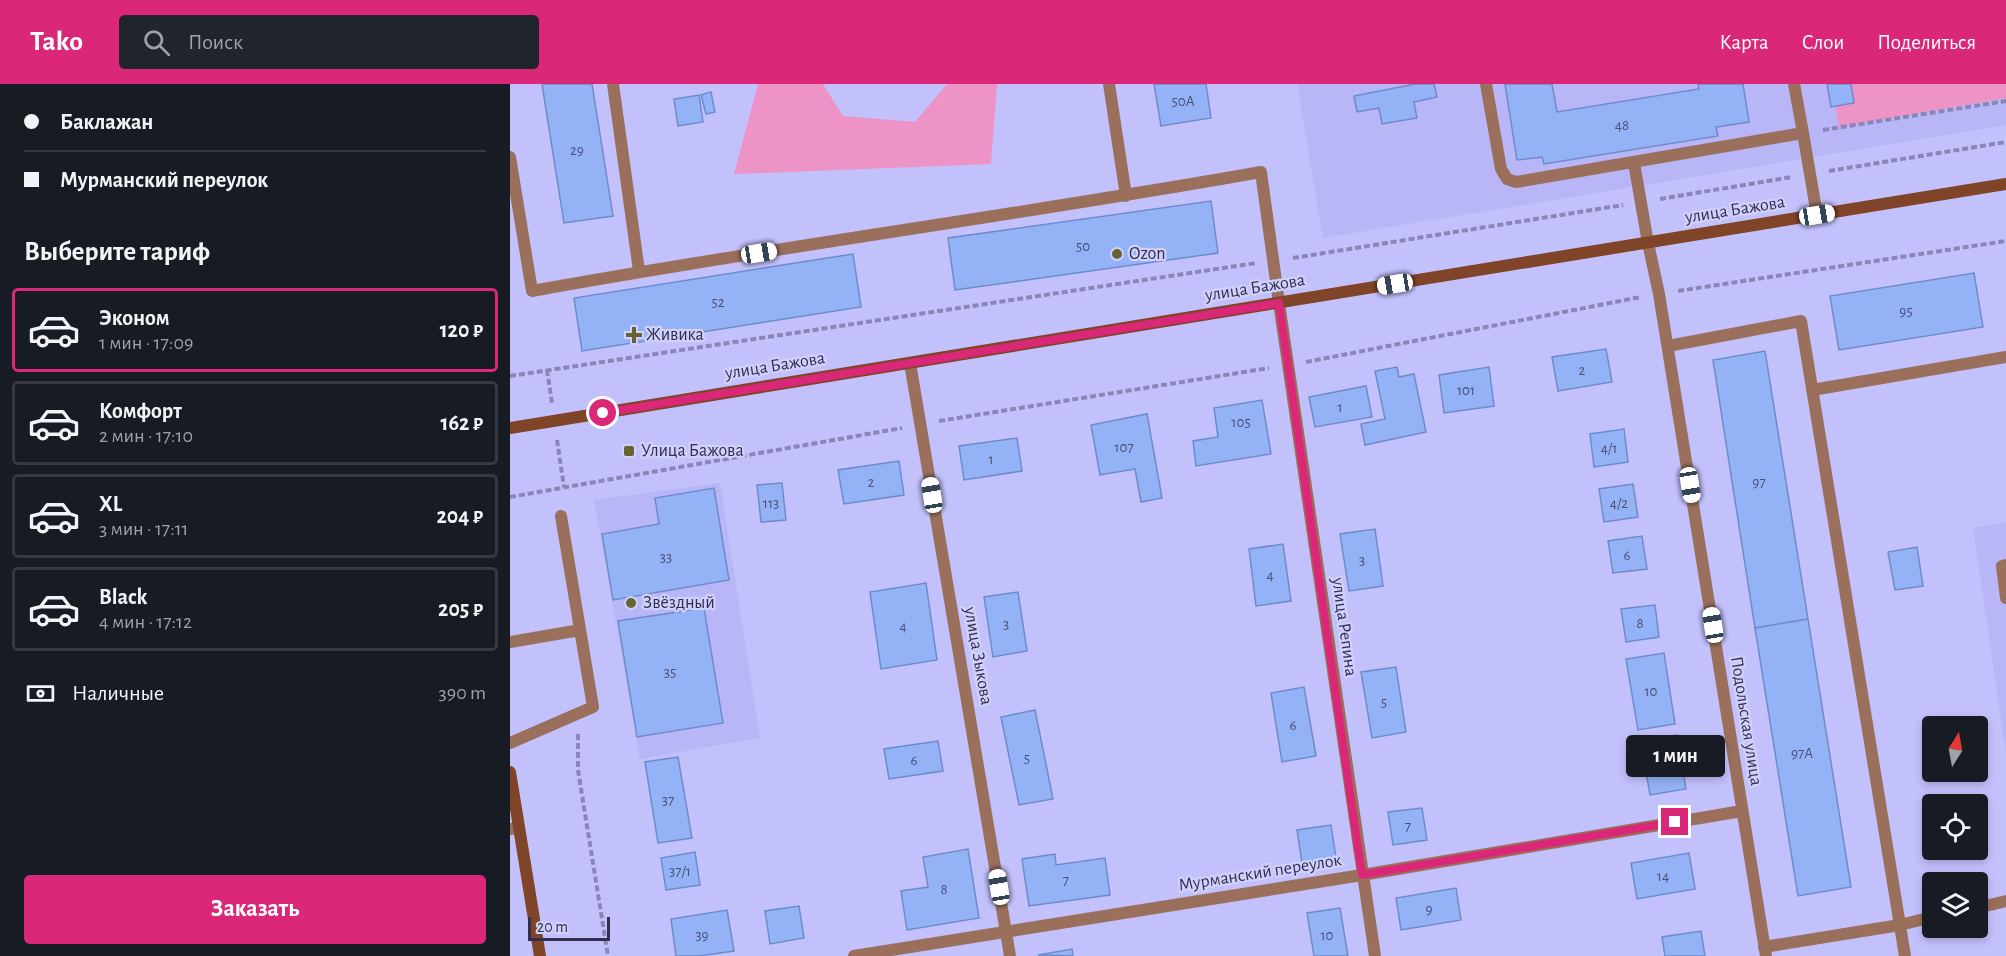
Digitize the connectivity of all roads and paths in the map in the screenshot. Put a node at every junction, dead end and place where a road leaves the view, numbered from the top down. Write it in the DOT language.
graph roads {
  1 [pos="613,84"];
  2 [pos="1109,84"];
  3 [pos="1486,84"];
  4 [pos="1794,84"];
  5 [pos="2006,101"];
  6 [pos="1803,133"];
  7 [pos="510,157"];
  8 [pos="1634,163"];
  9 [pos="2006,184"];
  10 [pos="1126,196"];
  11 [pos="1817,215"];
  12 [pos="2006,241"];
  13 [pos="1648,243"];
  14 [pos="639,272"];
  15 [pos="1659,294"];
  16 [pos="1279,303"];
  17 [pos="1668,346"];
  18 [pos="2006,357"];
  19 [pos="910,363"];
  20 [pos="1288,365"];
  21 [pos="1812,390"];
  22 [pos="920,424"];
  23 [pos="510,428"];
  24 [pos="510,497"];
  25 [pos="561,516"];
  26 [pos="2006,565"];
  27 [pos="2006,598"];
  28 [pos="580,630"];
  29 [pos="510,642"];
  30 [pos="578,713"];
  31 [pos="510,743"];
  32 [pos="510,772"];
  33 [pos="1742,811"];
  34 [pos="514,829"];
  35 [pos="1362,875"];
  36 [pos="2006,901"];
  37 [pos="1988,905"];
  38 [pos="1922,920"];
  39 [pos="1900,924"];
  40 [pos="1006,932"];
  41 [pos="1765,951"];
  42 [pos="540,956"];
  43 [pos="608,956"];
  44 [pos="854,956"];
  45 [pos="1010,956"];
  46 [pos="1376,956"];
  47 [pos="1905,956"];
  1 -- 14 [label="street"];
  2 -- 10 [label="street"];
  3 -- 8 [label="street"];
  4 -- 6 [label="street"];
  5 -- 6 [label="path"];
  6 -- 8 [label="street"];
  6 -- 11 [label="street"];
  7 -- 14 [label="street"];
  8 -- 13 [label="street, Подольская улица"];
  9 -- 11 [label="main road, улица Бажова"];
  10 -- 14 [label="street"];
  10 -- 16 [label="street, улица Репина"];
  11 -- 13 [label="main road, улица Бажова"];
  12 -- 15 [label="path"];
  13 -- 15 [label="street, Подольская улица"];
  13 -- 16 [label="main road, улица Бажова"];
  15 -- 17 [label="street, Подольская улица"];
  15 -- 20 [label="path"];
  16 -- 19 [label="main road, улица Бажова"];
  16 -- 20 [label="street, улица Репина"];
  17 -- 21 [label="street"];
  17 -- 33 [label="street, Подольская улица"];
  18 -- 21 [label="street"];
  19 -- 22 [label="street, улица Зыкова"];
  19 -- 23 [label="main road, улица Бажова"];
  20 -- 22 [label="path"];
  20 -- 35 [label="street, улица Репина"];
  21 -- 39 [label="street"];
  22 -- 24 [label="path"];
  22 -- 40 [label="street, улица Зыкова"];
  25 -- 28 [label="street"];
  26 -- 27 [label="street"];
  28 -- 29 [label="street"];
  28 -- 30 [label="street"];
  30 -- 31 [label="street"];
  30 -- 43 [label="path"];
  32 -- 34 [label="main road"];
  33 -- 35 [label="street, Мурманский переулок"];
  33 -- 41 [label="street, Подольская улица"];
  34 -- 42 [label="main road"];
  35 -- 40 [label="street, Мурманский переулок"];
  35 -- 46 [label="street, улица Репина"];
  36 -- 37 [label="street"];
  38 -- 39 [label="street"];
  39 -- 41 [label="street"];
  39 -- 47 [label="street"];
  40 -- 44 [label="street, Мурманский переулок"];
  40 -- 45 [label="street, улица Зыкова"];
}
